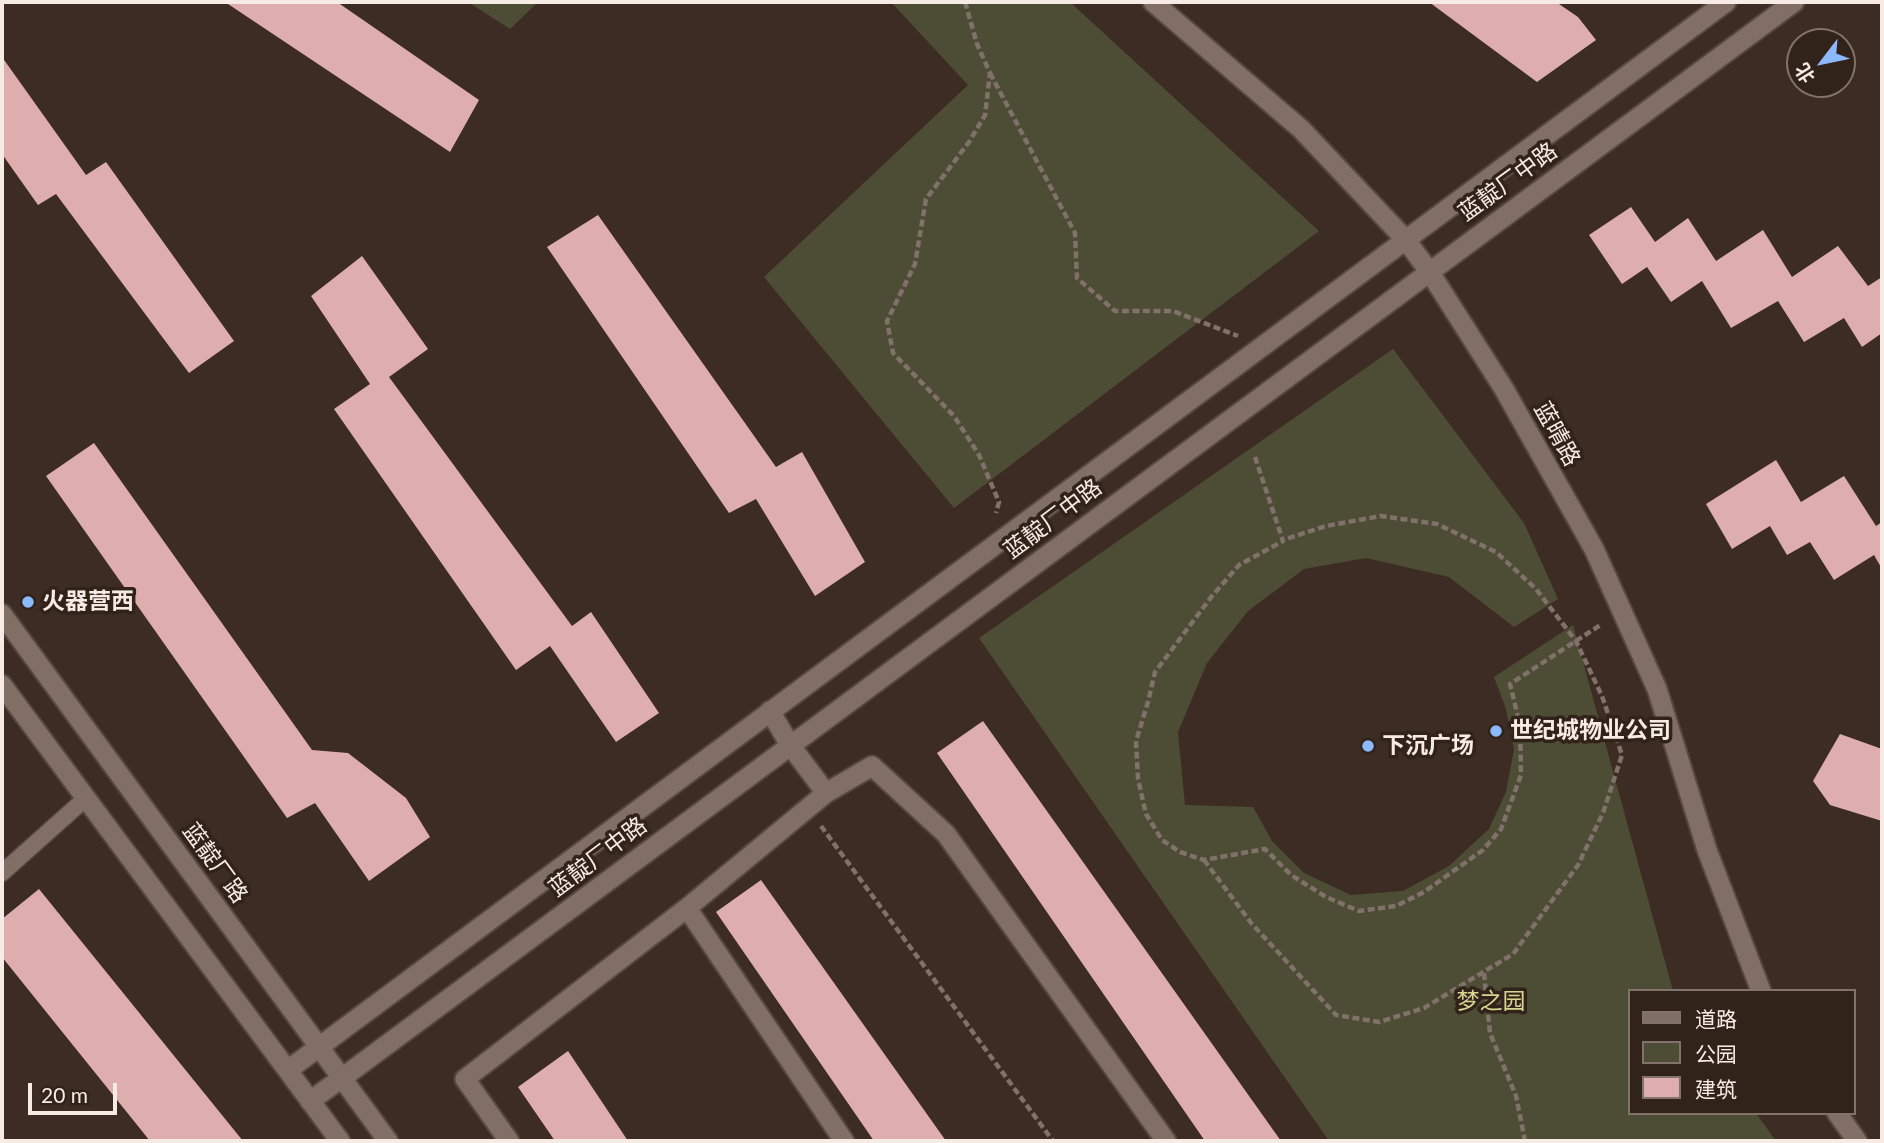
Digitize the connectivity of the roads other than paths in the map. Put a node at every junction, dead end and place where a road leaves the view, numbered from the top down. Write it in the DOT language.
graph roads {
  1 [pos="1153,2"];
  2 [pos="1726,2"];
  3 [pos="1794,2"];
  4 [pos="1405,239"];
  5 [pos="1429,271"];
  6 [pos="2,614"];
  7 [pos="2,685"];
  8 [pos="770,711"];
  9 [pos="790,745"];
  10 [pos="826,793"];
  11 [pos="86,798"];
  12 [pos="2,873"];
  13 [pos="687,908"];
  14 [pos="1760,989"];
  15 [pos="319,1046"];
  16 [pos="288,1070"];
  17 [pos="342,1078"];
  18 [pos="310,1101"];
  19 [pos="1838,1115"];
  20 [pos="340,1141"];
  21 [pos="388,1141"];
  22 [pos="509,1141"];
  23 [pos="844,1141"];
  24 [pos="1166,1141"];
  25 [pos="1857,1141"];
  1 -- 4 [label="street, 蓝晴路"];
  2 -- 4 [label="street, 蓝靛厂中路"];
  3 -- 5 [label="street, 蓝靛厂中路"];
  4 -- 5 [label="street, 蓝晴路"];
  4 -- 8 [label="street, 蓝靛厂中路"];
  5 -- 9 [label="street, 蓝靛厂中路"];
  5 -- 14 [label="street, 蓝晴路"];
  6 -- 15 [label="street, 蓝靛厂路"];
  7 -- 11 [label="street"];
  8 -- 9 [label="street"];
  8 -- 15 [label="street, 蓝靛厂中路"];
  9 -- 10 [label="street"];
  9 -- 17 [label="street, 蓝靛厂中路"];
  10 -- 13 [label="street"];
  10 -- 24 [label="street"];
  11 -- 12 [label="lane"];
  11 -- 16 [label="street"];
  13 -- 22 [label="street"];
  13 -- 23 [label="street"];
  15 -- 16 [label="street, 蓝靛厂中路"];
  15 -- 17 [label="street, 蓝靛厂路"];
  16 -- 18 [label="street"];
  17 -- 18 [label="street, 蓝靛厂中路"];
  17 -- 21 [label="street, 蓝靛厂路"];
  18 -- 20 [label="street"];
  19 -- 25 [label="street"];
}
